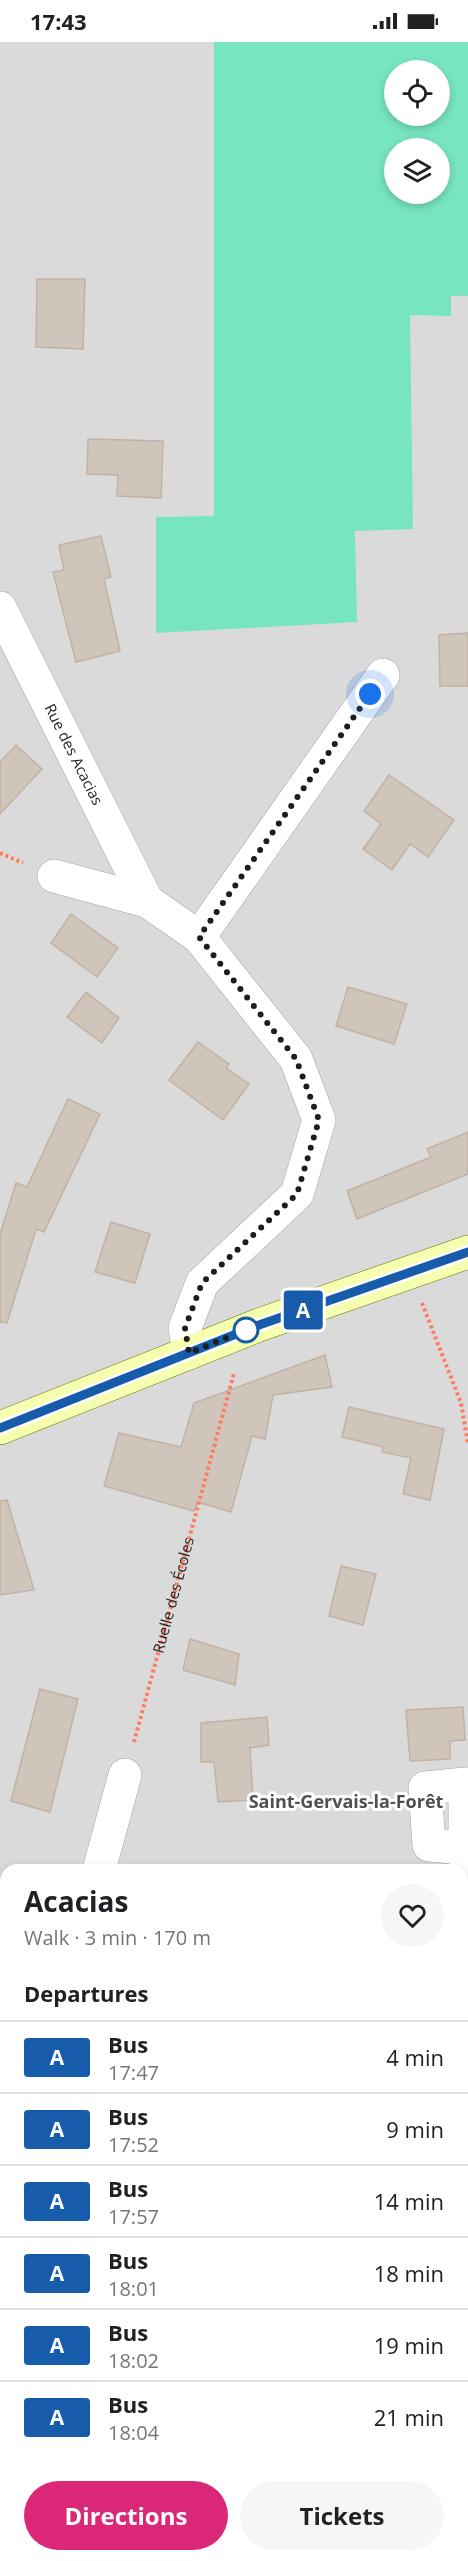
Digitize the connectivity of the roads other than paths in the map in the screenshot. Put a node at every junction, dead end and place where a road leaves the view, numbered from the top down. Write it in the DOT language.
graph roads {
  1 [pos="0,609"];
  2 [pos="383,675"];
  3 [pos="54,876"];
  4 [pos="147,901"];
  5 [pos="199,937"];
  6 [pos="468,1252"];
  7 [pos="189,1353"];
  8 [pos="0,1428"];
  9 [pos="125,1775"];
  10 [pos="466,1784"];
  11 [pos="101,1864"];
  12 [pos="466,1864"];
  1 -- 4 [label="street, Rue des Acacias"];
  2 -- 5 [label="street"];
  3 -- 4 [label="street, Rue des Acacias"];
  4 -- 5 [label="street, Rue des Acacias"];
  5 -- 7 [label="street, Rue des Acacias"];
  6 -- 7 [label="main road"];
  7 -- 8 [label="main road"];
  9 -- 11 [label="street"];
  10 -- 12 [label="street"];
}
